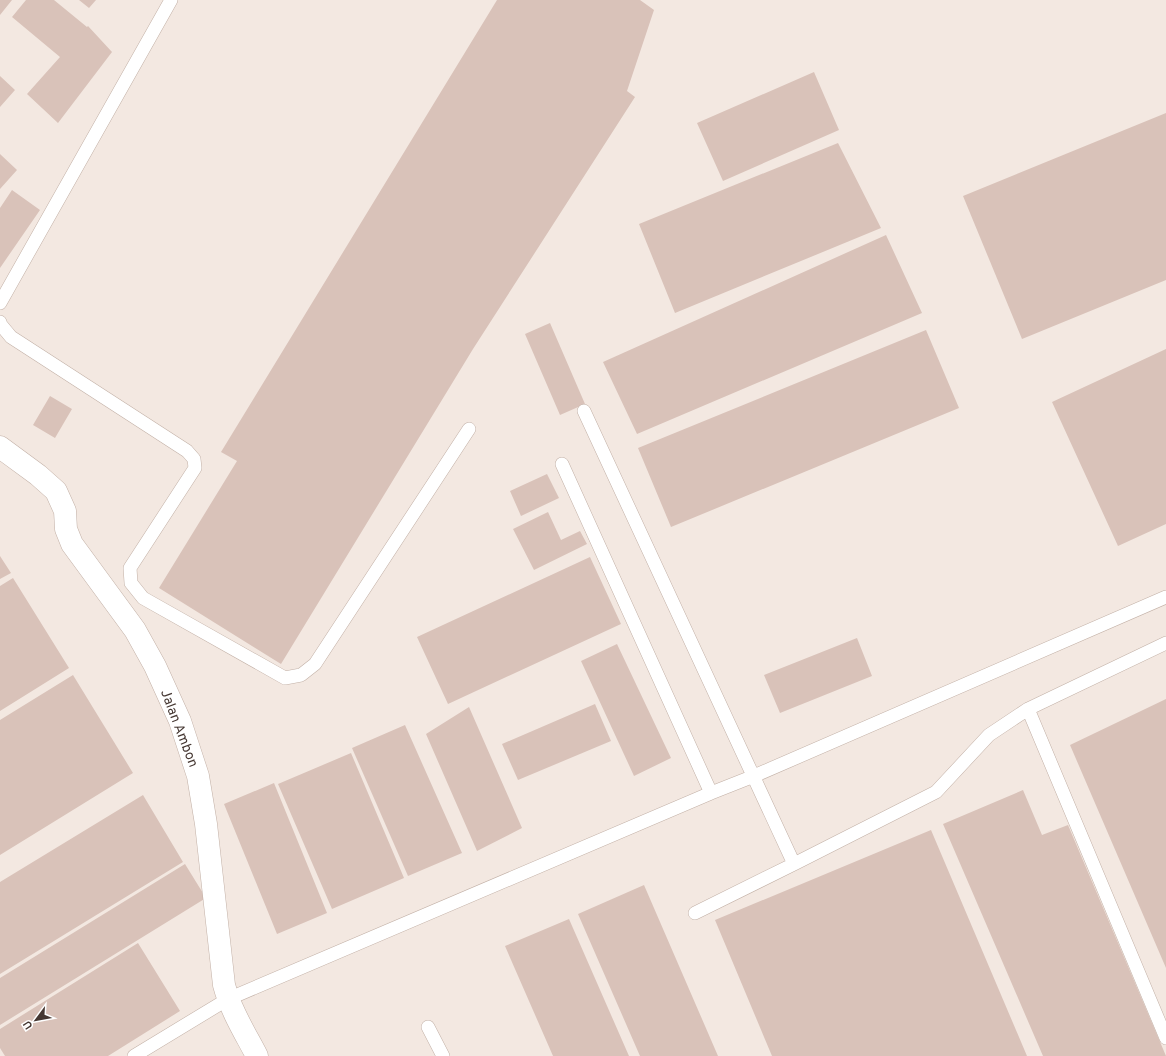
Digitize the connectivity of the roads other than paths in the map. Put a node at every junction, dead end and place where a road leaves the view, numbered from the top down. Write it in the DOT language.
graph roads {
  1 [pos="171,0"];
  2 [pos="0,303"];
  3 [pos="0,322"];
  4 [pos="584,411"];
  5 [pos="469,429"];
  6 [pos="0,447"];
  7 [pos="562,464"];
  8 [pos="1166,597"];
  9 [pos="1166,643"];
  10 [pos="1028,709"];
  11 [pos="754,776"];
  12 [pos="711,793"];
  13 [pos="794,864"];
  14 [pos="695,913"];
  15 [pos="228,999"];
  16 [pos="428,1027"];
  17 [pos="1166,1038"];
  18 [pos="134,1056"];
  19 [pos="258,1056"];
  20 [pos="443,1056"];
  1 -- 2 [label="lane"];
  3 -- 5 [label="lane"];
  4 -- 11 [label="lane"];
  6 -- 15 [label="street, Jalan Ambon"];
  7 -- 12 [label="lane"];
  8 -- 11 [label="lane"];
  9 -- 10 [label="lane"];
  10 -- 13 [label="lane"];
  10 -- 17 [label="lane"];
  11 -- 12 [label="lane"];
  11 -- 13 [label="lane"];
  12 -- 15 [label="lane"];
  13 -- 14 [label="lane"];
  15 -- 18 [label="lane"];
  15 -- 19 [label="street, Jalan Ambon"];
  16 -- 20 [label="lane"];
}
